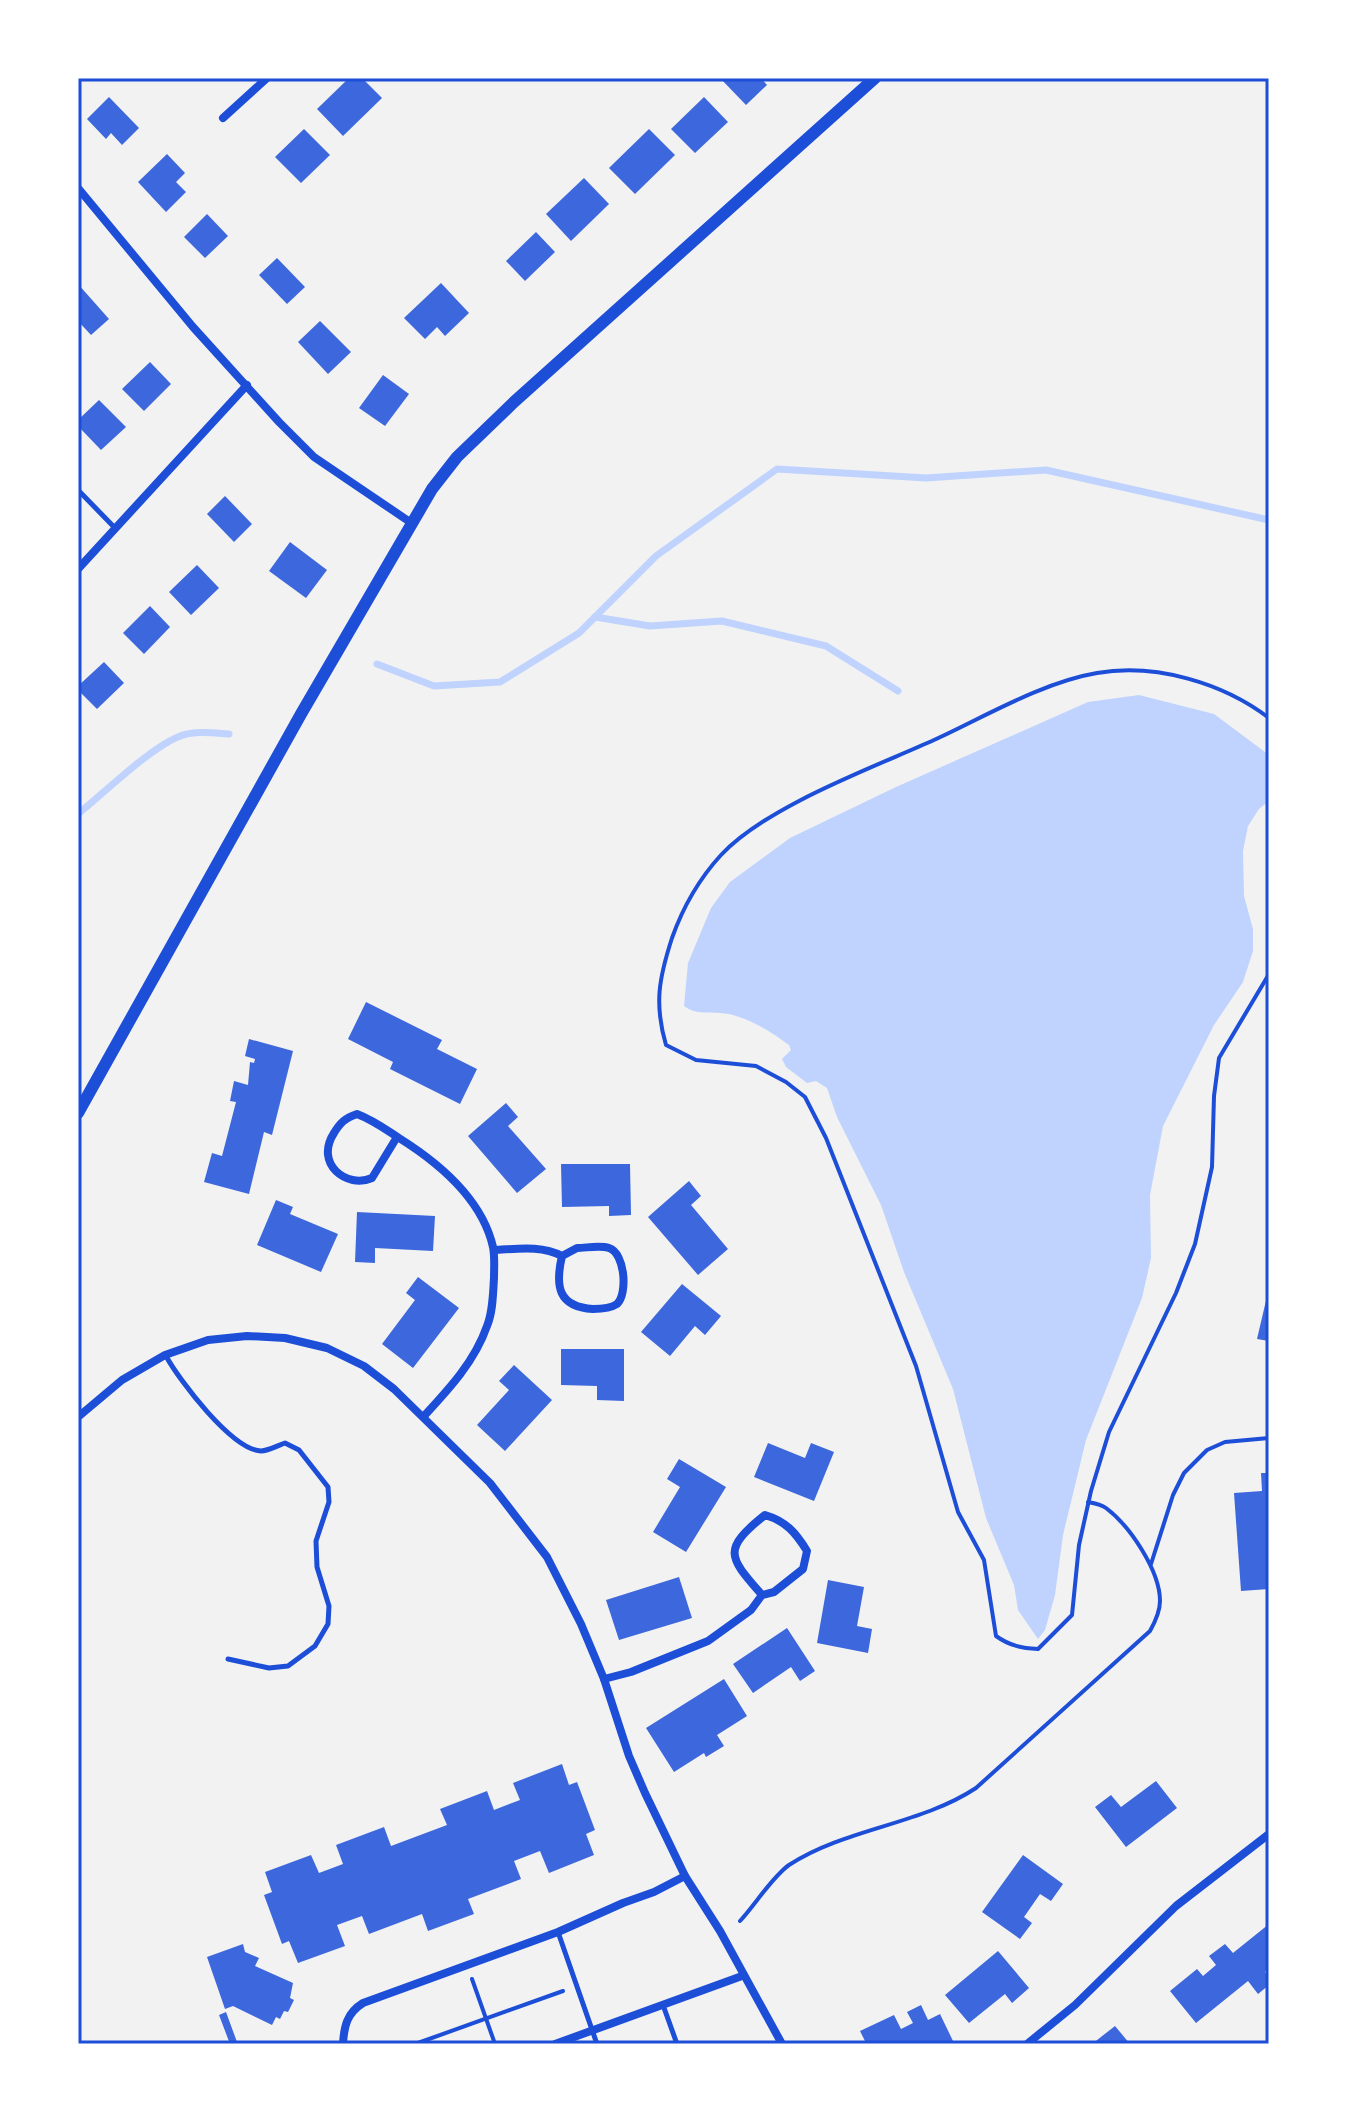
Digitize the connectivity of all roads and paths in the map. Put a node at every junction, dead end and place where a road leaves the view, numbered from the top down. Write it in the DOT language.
graph roads {
  1 [pos="267,78"];
  2 [pos="875,78"];
  3 [pos="223,118"];
  4 [pos="78,188"];
  5 [pos="247,385"];
  6 [pos="78,490"];
  7 [pos="410,522"];
  8 [pos="115,528"];
  9 [pos="78,569"];
  10 [pos="1269,718"];
  11 [pos="1269,974"];
  12 [pos="78,1113"];
  13 [pos="397,1137"];
  14 [pos="494,1250"];
  15 [pos="562,1256"];
  16 [pos="165,1355"];
  17 [pos="424,1416"];
  18 [pos="78,1417"];
  19 [pos="1269,1438"];
  20 [pos="1088,1502"];
  21 [pos="1151,1564"];
  22 [pos="762,1595"];
  23 [pos="228,1659"];
  24 [pos="604,1679"];
  25 [pos="1269,1834"];
  26 [pos="685,1876"];
  27 [pos="740,1921"];
  28 [pos="558,1932"];
  29 [pos="466,1964"];
  30 [pos="742,1976"];
  31 [pos="563,1991"];
  32 [pos="663,2005"];
  33 [pos="486,2018"];
  34 [pos="592,2031"];
  35 [pos="343,2044"];
  36 [pos="415,2044"];
  37 [pos="495,2044"];
  38 [pos="555,2044"];
  39 [pos="597,2044"];
  40 [pos="677,2044"];
  41 [pos="782,2044"];
  42 [pos="1027,2044"];
  1 -- 3 [label="street"];
  2 -- 7 [label="street"];
  4 -- 5 [label="street"];
  5 -- 7 [label="street"];
  5 -- 8 [label="street"];
  6 -- 8 [label="lane"];
  7 -- 12 [label="street"];
  8 -- 9 [label="street"];
  10 -- 20 [label="path"];
  11 -- 20 [label="path"];
  13 -- 13 [label="street"];
  13 -- 14 [label="street"];
  14 -- 15 [label="street"];
  14 -- 17 [label="street"];
  15 -- 15 [label="street"];
  16 -- 17 [label="street"];
  16 -- 18 [label="street"];
  16 -- 23 [label="lane"];
  17 -- 24 [label="street"];
  19 -- 21 [label="path"];
  20 -- 21 [label="path"];
  21 -- 27 [label="path"];
  22 -- 22 [label="street"];
  22 -- 24 [label="street"];
  24 -- 26 [label="street"];
  25 -- 42 [label="street"];
  26 -- 28 [label="street"];
  26 -- 30 [label="street"];
  28 -- 29 [label="street"];
  28 -- 34 [label="lane"];
  29 -- 33 [label="path"];
  29 -- 35 [label="street"];
  30 -- 32 [label="street"];
  30 -- 41 [label="street"];
  31 -- 33 [label="path"];
  32 -- 34 [label="street"];
  32 -- 40 [label="lane"];
  33 -- 36 [label="path"];
  33 -- 37 [label="path"];
  34 -- 38 [label="street"];
  34 -- 39 [label="lane"];
}
